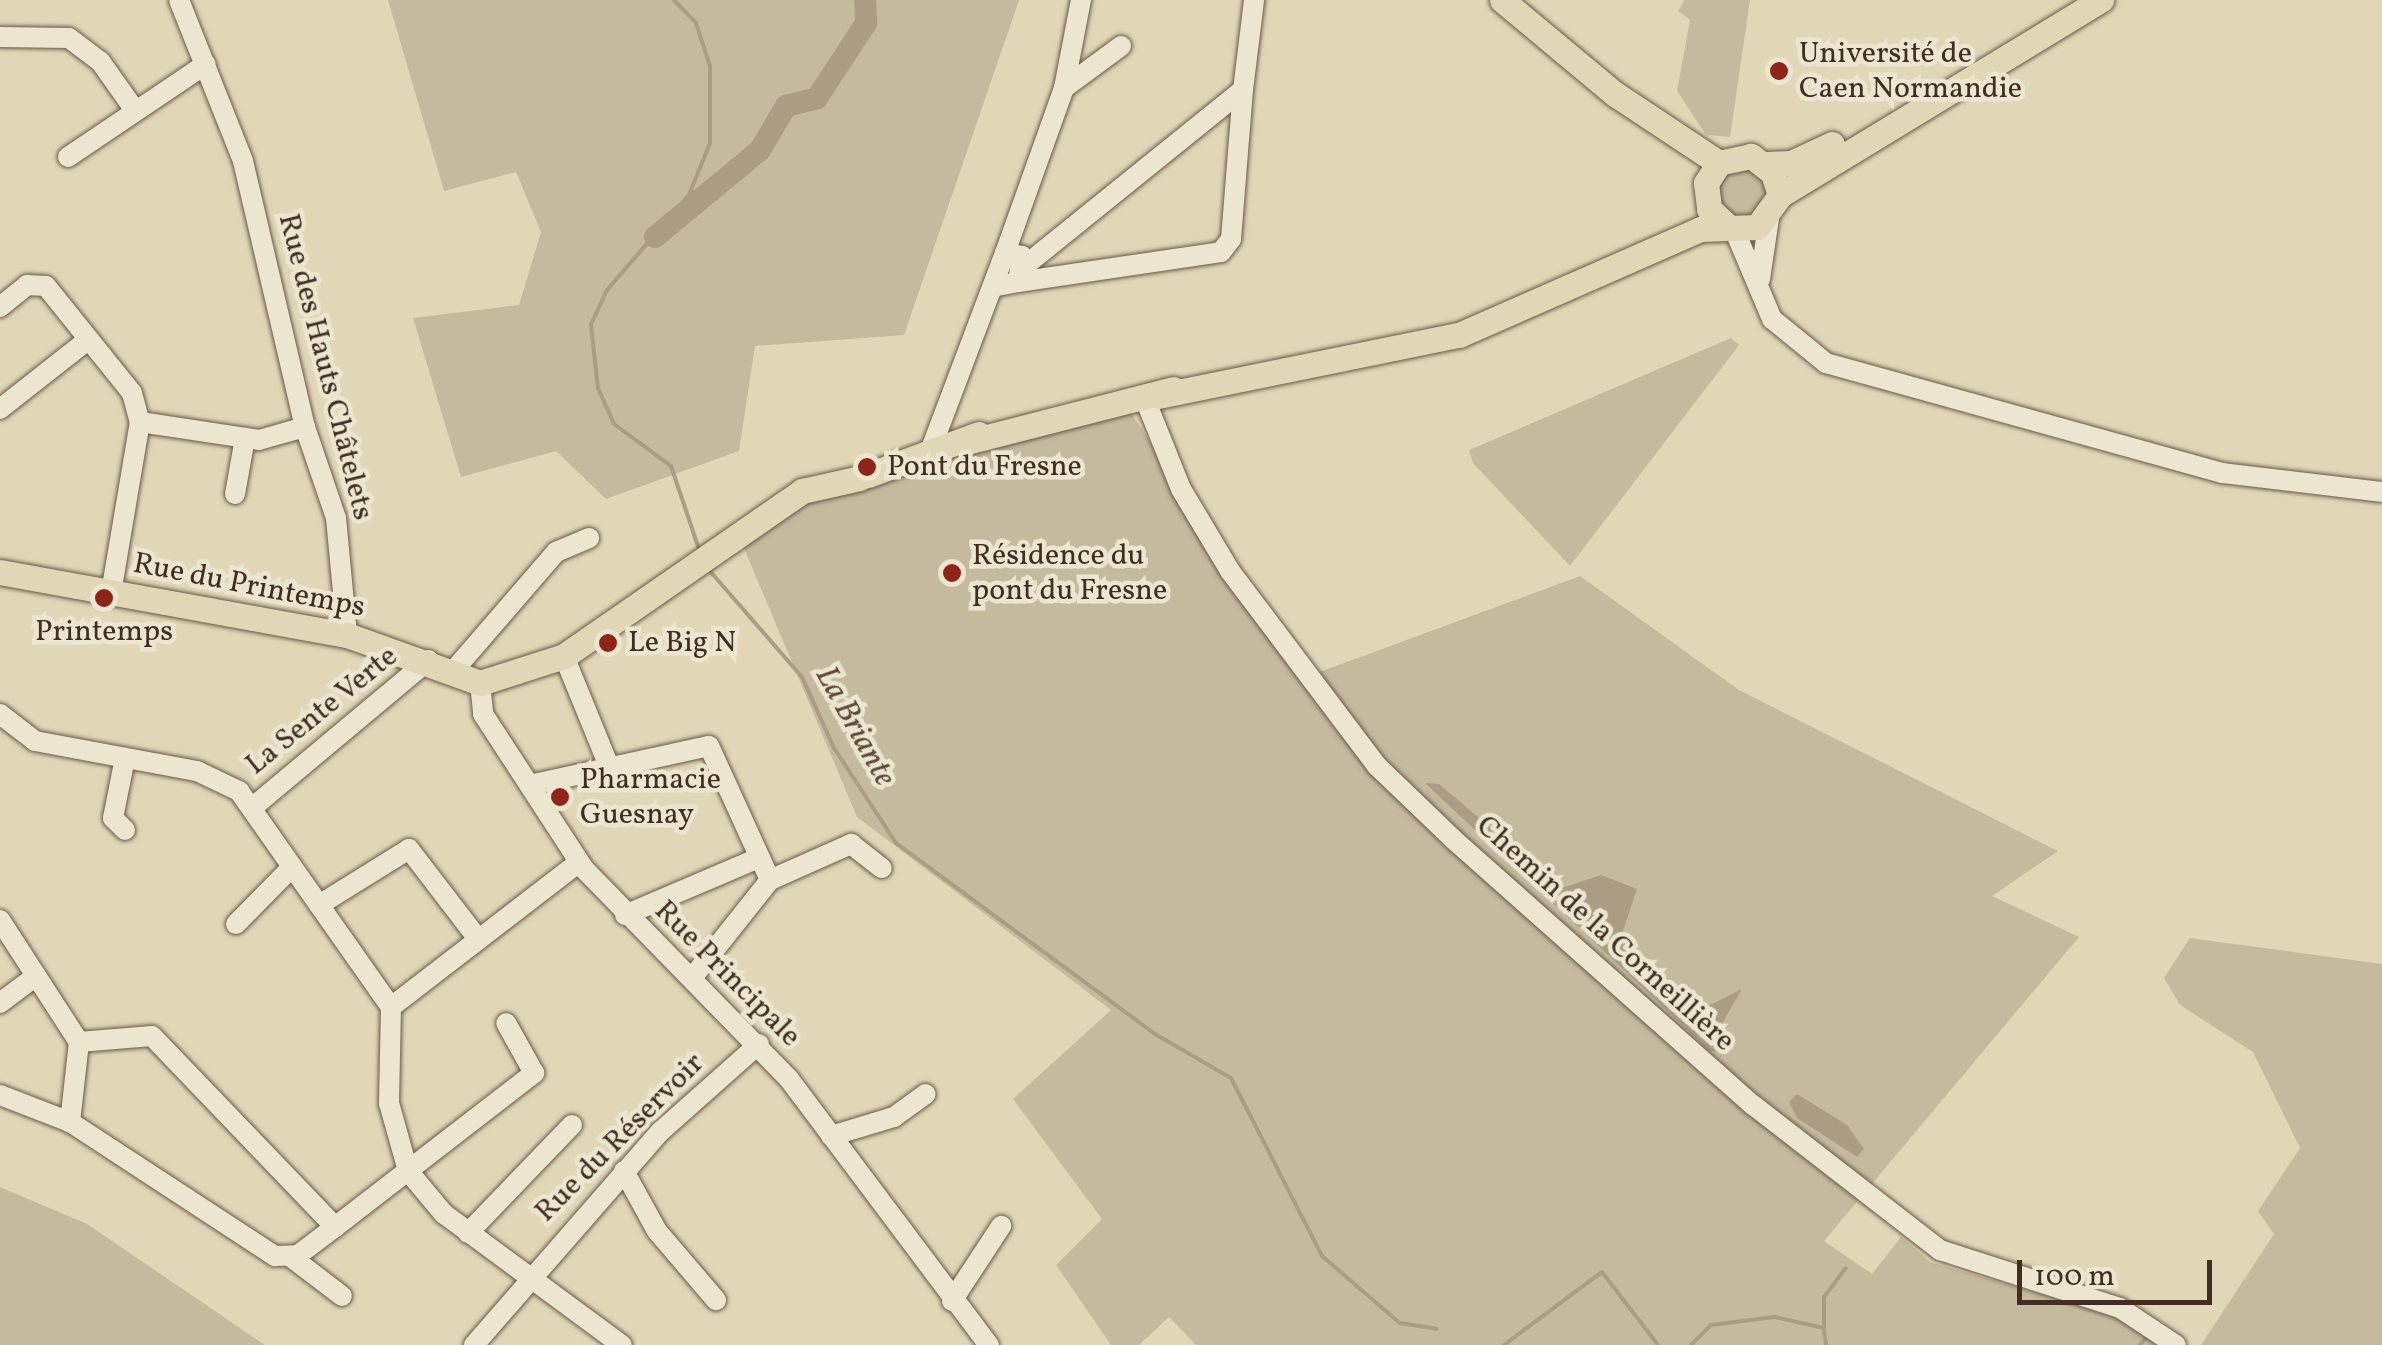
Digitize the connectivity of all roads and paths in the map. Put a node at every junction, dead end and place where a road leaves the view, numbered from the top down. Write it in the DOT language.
graph roads {
  1 [pos="180,0"];
  2 [pos="1081,0"];
  3 [pos="1254,0"];
  4 [pos="1502,0"];
  5 [pos="2101,0"];
  6 [pos="0,37"];
  7 [pos="1121,46"];
  8 [pos="206,64"];
  9 [pos="1986,72"];
  10 [pos="1064,88"];
  11 [pos="1243,90"];
  12 [pos="134,109"];
  13 [pos="68,157"];
  14 [pos="1765,164"];
  15 [pos="1710,181"];
  16 [pos="1774,207"];
  17 [pos="1730,227"];
  18 [pos="1006,252"];
  19 [pos="1014,277"];
  20 [pos="1762,300"];
  21 [pos="0,307"];
  22 [pos="1524,310"];
  23 [pos="89,338"];
  24 [pos="956,399"];
  25 [pos="1147,399"];
  26 [pos="0,409"];
  27 [pos="140,422"];
  28 [pos="304,427"];
  29 [pos="245,438"];
  30 [pos="971,439"];
  31 [pos="929,454"];
  32 [pos="2382,492"];
  33 [pos="235,494"];
  34 [pos="589,538"];
  35 [pos="0,572"];
  36 [pos="111,592"];
  37 [pos="347,635"];
  38 [pos="564,656"];
  39 [pos="430,660"];
  40 [pos="455,669"];
  41 [pos="480,683"];
  42 [pos="0,714"];
  43 [pos="125,758"];
  44 [pos="609,766"];
  45 [pos="530,785"];
  46 [pos="253,807"];
  47 [pos="125,830"];
  48 [pos="756,859"];
  49 [pos="579,862"];
  50 [pos="292,866"];
  51 [pos="882,868"];
  52 [pos="770,880"];
  53 [pos="319,905"];
  54 [pos="626,916"];
  55 [pos="0,920"];
  56 [pos="236,924"];
  57 [pos="478,939"];
  58 [pos="36,976"];
  59 [pos="692,978"];
  60 [pos="0,1003"];
  61 [pos="392,1007"];
  62 [pos="506,1024"];
  63 [pos="79,1042"];
  64 [pos="759,1044"];
  65 [pos="926,1094"];
  66 [pos="0,1095"];
  67 [pos="70,1122"];
  68 [pos="572,1125"];
  69 [pos="831,1136"];
  70 [pos="408,1171"];
  71 [pos="624,1171"];
  72 [pos="335,1226"];
  73 [pos="1000,1226"];
  74 [pos="468,1233"];
  75 [pos="292,1258"];
  76 [pos="526,1277"];
  77 [pos="342,1296"];
  78 [pos="716,1300"];
  79 [pos="952,1301"];
  80 [pos="474,1345"];
  81 [pos="621,1345"];
  82 [pos="989,1345"];
  83 [pos="2176,1345"];
  1 -- 8 [label="street, Rue des Hauts Châtelets"];
  2 -- 10 [label="street"];
  3 -- 11 [label="street"];
  4 -- 15 [label="main road"];
  5 -- 9 [label="main road"];
  6 -- 12 [label="street"];
  7 -- 10 [label="street"];
  8 -- 12 [label="street"];
  8 -- 28 [label="street, Rue des Hauts Châtelets"];
  9 -- 14 [label="main road"];
  9 -- 16 [label="main road"];
  10 -- 18 [label="street"];
  11 -- 19 [label="street"];
  11 -- 19 [label="street"];
  12 -- 13 [label="street"];
  14 -- 15 [label="main road"];
  14 -- 16 [label="main road"];
  15 -- 17 [label="main road"];
  15 -- 22 [label="main road"];
  16 -- 17 [label="main road"];
  16 -- 20 [label="street"];
  17 -- 20 [label="street"];
  17 -- 22 [label="main road"];
  18 -- 19 [label="street"];
  18 -- 19 [label="street"];
  19 -- 24 [label="street"];
  20 -- 32 [label="street"];
  21 -- 23 [label="street"];
  22 -- 25 [label="main road"];
  23 -- 26 [label="street"];
  23 -- 27 [label="street"];
  24 -- 30 [label="street"];
  24 -- 31 [label="street"];
  25 -- 30 [label="main road"];
  25 -- 83 [label="street, Chemin de la Corneillière"];
  27 -- 29 [label="street"];
  27 -- 36 [label="street"];
  28 -- 29 [label="street"];
  28 -- 37 [label="street, Rue des Hauts Châtelets"];
  29 -- 33 [label="street"];
  30 -- 31 [label="main road"];
  31 -- 38 [label="main road"];
  34 -- 40 [label="street"];
  35 -- 36 [label="main road, Rue du Printemps"];
  36 -- 37 [label="main road, Rue du Printemps"];
  37 -- 39 [label="main road, Rue du Printemps"];
  38 -- 41 [label="main road"];
  38 -- 44 [label="street"];
  39 -- 40 [label="main road, Rue du Printemps"];
  39 -- 46 [label="street, La Sente Verte"];
  40 -- 41 [label="main road, Rue du Printemps"];
  41 -- 45 [label="street, Rue Principale"];
  42 -- 43 [label="street"];
  43 -- 46 [label="street"];
  43 -- 47 [label="street"];
  44 -- 45 [label="street"];
  44 -- 48 [label="street"];
  45 -- 49 [label="street, Rue Principale"];
  46 -- 50 [label="street"];
  48 -- 52 [label="street"];
  48 -- 54 [label="street"];
  49 -- 54 [label="street, Rue Principale"];
  49 -- 57 [label="street"];
  50 -- 53 [label="street"];
  50 -- 56 [label="street"];
  51 -- 52 [label="street"];
  52 -- 59 [label="street"];
  53 -- 57 [label="street"];
  53 -- 61 [label="street"];
  54 -- 59 [label="street, Rue Principale"];
  55 -- 58 [label="street"];
  57 -- 61 [label="street"];
  58 -- 60 [label="street"];
  58 -- 63 [label="street"];
  59 -- 64 [label="street, Rue Principale"];
  61 -- 70 [label="street"];
  62 -- 70 [label="street"];
  63 -- 67 [label="street"];
  63 -- 72 [label="street"];
  64 -- 69 [label="street, Rue Principale"];
  64 -- 71 [label="street, Rue du Réservoir"];
  65 -- 69 [label="street"];
  66 -- 67 [label="street"];
  67 -- 75 [label="street"];
  68 -- 74 [label="street"];
  69 -- 79 [label="street, Rue Principale"];
  70 -- 72 [label="street"];
  70 -- 74 [label="street"];
  71 -- 76 [label="street, Rue du Réservoir"];
  71 -- 78 [label="street"];
  72 -- 75 [label="street"];
  73 -- 79 [label="street"];
  74 -- 76 [label="street"];
  75 -- 77 [label="street"];
  76 -- 80 [label="street, Rue du Réservoir"];
  76 -- 81 [label="street"];
  79 -- 82 [label="street, Rue Principale"];
}
